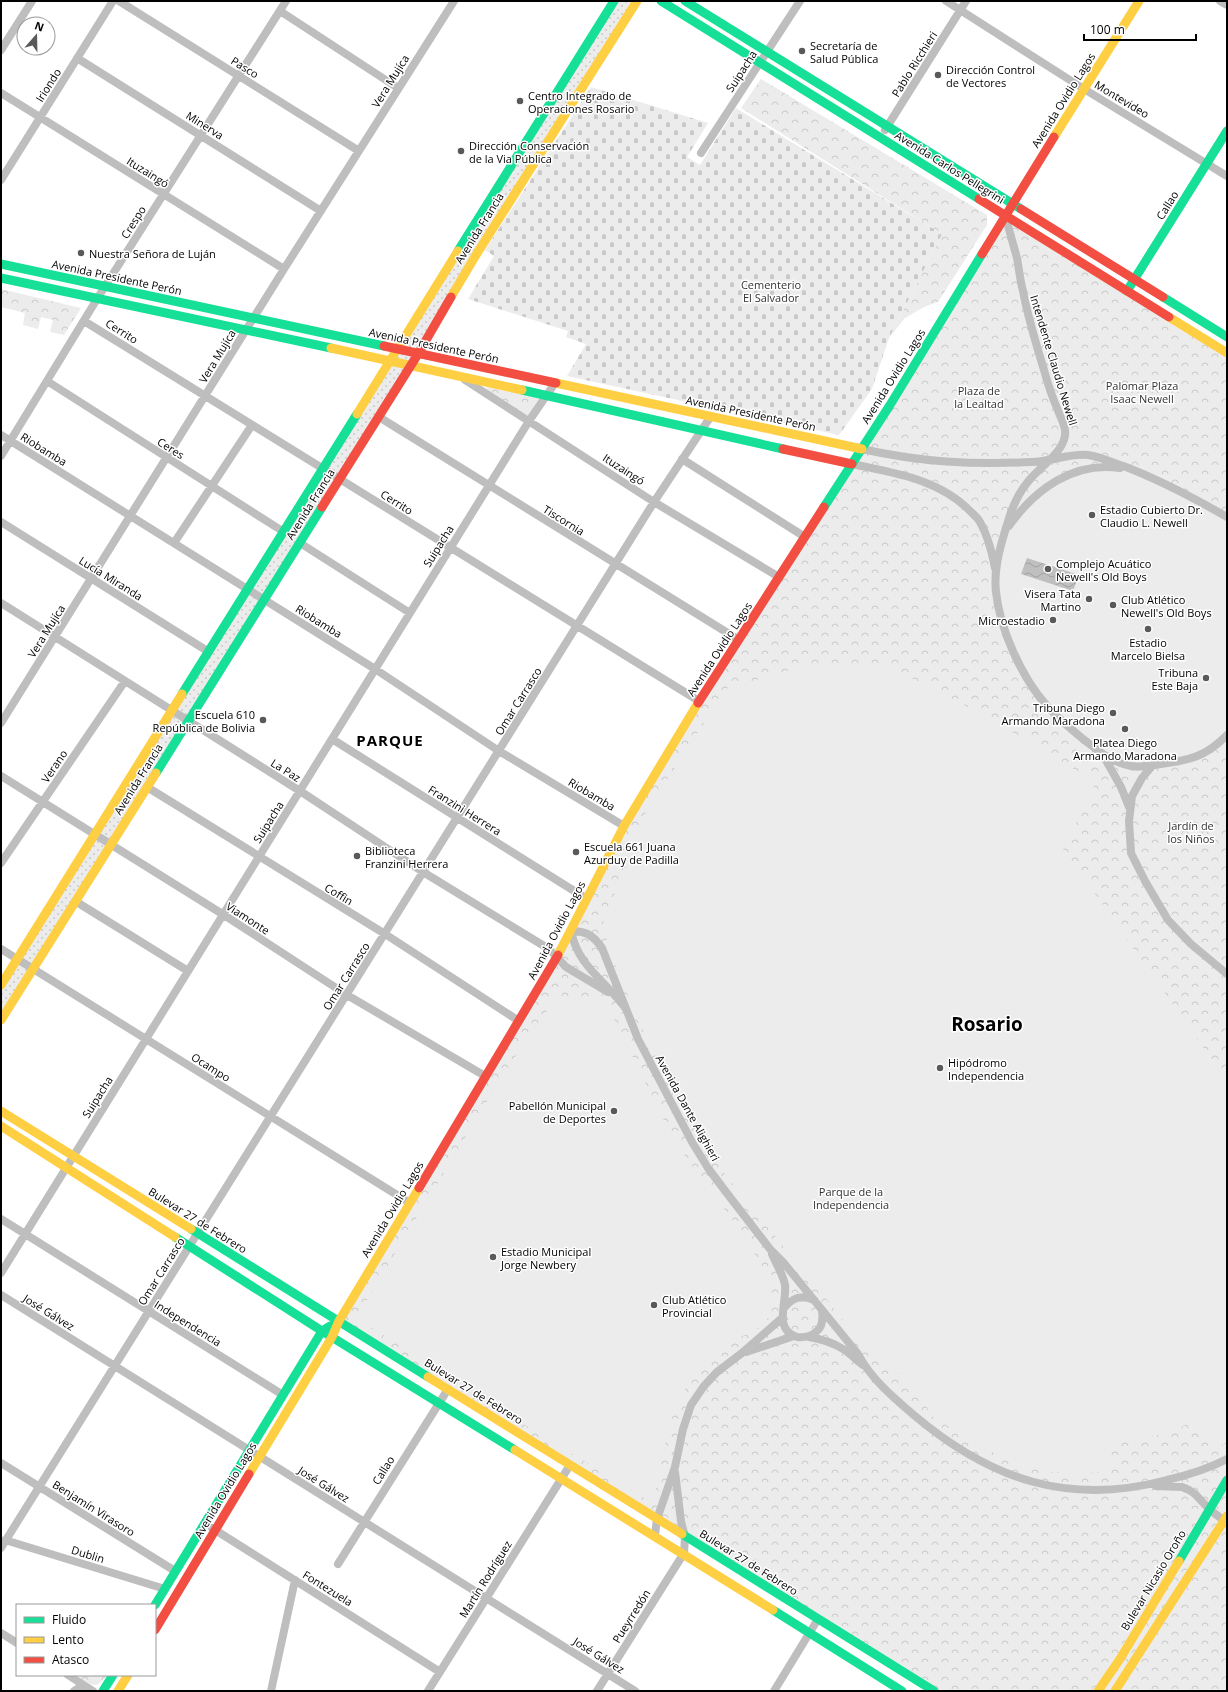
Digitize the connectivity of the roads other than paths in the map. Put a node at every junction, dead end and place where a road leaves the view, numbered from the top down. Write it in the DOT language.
graph roads {
  1 [pos="32,1"];
  2 [pos="113,1"];
  3 [pos="120,1"];
  4 [pos="286,1"];
  5 [pos="454,1"];
  6 [pos="614,1"];
  7 [pos="637,1"];
  8 [pos="661,1"];
  9 [pos="685,1"];
  10 [pos="800,1"];
  11 [pos="946,1"];
  12 [pos="966,1"];
  13 [pos="1139,1"];
  14 [pos="1220,1"];
  15 [pos="1227,5"];
  16 [pos="960,10"];
  17 [pos="280,11"];
  18 [pos="1,50"];
  19 [pos="767,52"];
  20 [pos="77,58"];
  21 [pos="760,63"];
  22 [pos="239,76"];
  23 [pos="398,88"];
  24 [pos="1084,89"];
  25 [pos="1,93"];
  26 [pos="40,117"];
  27 [pos="887,127"];
  28 [pos="1227,131"];
  29 [pos="201,135"];
  30 [pos="880,138"];
  31 [pos="359,151"];
  32 [pos="701,153"];
  33 [pos="517,158"];
  34 [pos="1206,164"];
  35 [pos="530,170"];
  36 [pos="1227,176"];
  37 [pos="1,180"];
  38 [pos="164,194"];
  39 [pos="1012,205"];
  40 [pos="322,211"];
  41 [pos="1005,215"];
  42 [pos="1,264"];
  43 [pos="284,269"];
  44 [pos="1,278"];
  45 [pos="1134,280"];
  46 [pos="440,283"];
  47 [pos="105,286"];
  48 [pos="1127,291"];
  49 [pos="454,293"];
  50 [pos="97,298"];
  51 [pos="253,318"];
  52 [pos="84,321"];
  53 [pos="246,330"];
  54 [pos="1227,337"];
  55 [pos="398,349"];
  56 [pos="1227,353"];
  57 [pos="418,354"];
  58 [pos="391,361"];
  59 [pos="411,366"];
  60 [pos="458,376"];
  61 [pos="47,382"];
  62 [pos="555,383"];
  63 [pos="206,396"];
  64 [pos="546,396"];
  65 [pos="711,416"];
  66 [pos="378,417"];
  67 [pos="529,420"];
  68 [pos="252,424"];
  69 [pos="701,430"];
  70 [pos="1,435"];
  71 [pos="10,441"];
  72 [pos="862,449"];
  73 [pos="1,456"];
  74 [pos="167,459"];
  75 [pos="682,459"];
  76 [pos="1049,461"];
  77 [pos="852,464"];
  78 [pos="324,468"];
  79 [pos="1135,470"];
  80 [pos="340,478"];
  81 [pos="489,485"];
  82 [pos="211,487"];
  83 [pos="654,502"];
  84 [pos="131,516"];
  85 [pos="1227,517"];
  86 [pos="1,522"];
  87 [pos="1006,531"];
  88 [pos="284,532"];
  89 [pos="805,537"];
  90 [pos="174,543"];
  91 [pos="300,543"];
  92 [pos="450,548"];
  93 [pos="615,565"];
  94 [pos="996,572"];
  95 [pos="779,577"];
  96 [pos="91,579"];
  97 [pos="248,590"];
  98 [pos="264,600"];
  99 [pos="1,603"];
  100 [pos="410,613"];
  101 [pos="577,626"];
  102 [pos="55,637"];
  103 [pos="738,640"];
  104 [pos="209,652"];
  105 [pos="375,669"];
  106 [pos="125,681"];
  107 [pos="699,702"];
  108 [pos="172,711"];
  109 [pos="188,721"];
  110 [pos="1,723"];
  111 [pos="1227,735"];
  112 [pos="332,739"];
  113 [pos="499,751"];
  114 [pos="1103,755"];
  115 [pos="1153,765"];
  116 [pos="1,776"];
  117 [pos="147,787"];
  118 [pos="300,791"];
  119 [pos="43,801"];
  120 [pos="1130,808"];
  121 [pos="457,818"];
  122 [pos="624,826"];
  123 [pos="95,834"];
  124 [pos="111,844"];
  125 [pos="259,857"];
  126 [pos="1,863"];
  127 [pos="423,872"];
  128 [pos="587,900"];
  129 [pos="75,901"];
  130 [pos="224,915"];
  131 [pos="570,931"];
  132 [pos="385,934"];
  133 [pos="1,949"];
  134 [pos="557,958"];
  135 [pos="17,959"];
  136 [pos="33,969"];
  137 [pos="188,972"];
  138 [pos="1227,973"];
  139 [pos="1,985"];
  140 [pos="347,996"];
  141 [pos="617,997"];
  142 [pos="626,1009"];
  143 [pos="1,1020"];
  144 [pos="519,1021"];
  145 [pos="146,1040"];
  146 [pos="485,1076"];
  147 [pos="1,1111"];
  148 [pos="269,1117"];
  149 [pos="1,1126"];
  150 [pos="74,1156"];
  151 [pos="66,1168"];
  152 [pos="410,1203"];
  153 [pos="1,1219"];
  154 [pos="25,1234"];
  155 [pos="198,1234"];
  156 [pos="190,1246"];
  157 [pos="770,1249"];
  158 [pos="1,1273"];
  159 [pos="1,1296"];
  160 [pos="814,1300"];
  161 [pos="784,1309"];
  162 [pos="149,1311"];
  163 [pos="822,1311"];
  164 [pos="782,1318"];
  165 [pos="339,1321"];
  166 [pos="322,1331"];
  167 [pos="794,1336"];
  168 [pos="332,1337"];
  169 [pos="809,1337"];
  170 [pos="742,1353"];
  171 [pos="864,1365"];
  172 [pos="115,1366"];
  173 [pos="448,1389"];
  174 [pos="282,1395"];
  175 [pos="440,1403"];
  176 [pos="249,1450"];
  177 [pos="259,1456"];
  178 [pos="1227,1459"];
  179 [pos="1,1463"];
  180 [pos="570,1465"];
  181 [pos="675,1467"];
  182 [pos="562,1478"];
  183 [pos="1227,1480"];
  184 [pos="1149,1485"];
  185 [pos="39,1487"];
  186 [pos="1209,1509"];
  187 [pos="657,1519"];
  188 [pos="1226,1520"];
  189 [pos="364,1522"];
  190 [pos="205,1523"];
  191 [pos="215,1530"];
  192 [pos="655,1535"];
  193 [pos="685,1537"];
  194 [pos="3,1544"];
  195 [pos="684,1553"];
  196 [pos="338,1564"];
  197 [pos="175,1571"];
  198 [pos="295,1580"];
  199 [pos="164,1589"];
  200 [pos="486,1598"];
  201 [pos="156,1604"];
  202 [pos="818,1619"];
  203 [pos="156,1628"];
  204 [pos="810,1632"];
  205 [pos="1,1633"];
  206 [pos="16,1642"];
  207 [pos="440,1672"];
  208 [pos="608,1674"];
  209 [pos="70,1676"];
  210 [pos="112,1676"];
  211 [pos="127,1676"];
  212 [pos="83,1685"];
  213 [pos="74,1691"];
  214 [pos="93,1691"];
  215 [pos="103,1691"];
  216 [pos="118,1691"];
  217 [pos="271,1691"];
  218 [pos="428,1691"];
  219 [pos="597,1691"];
  220 [pos="635,1691"];
  221 [pos="774,1691"];
  222 [pos="902,1691"];
  223 [pos="934,1691"];
  224 [pos="1098,1691"];
  225 [pos="1115,1691"];
  1 -- 18 [label="street"];
  2 -- 20 [label="street, Iriondo"];
  3 -- 22 [label="street, Pasco"];
  4 -- 17 [label="street, Crespo"];
  5 -- 23 [label="street, Vera Mujíca"];
  6 -- 33 [label="main road, Avenida Francia"];
  7 -- 35 [label="main road, Avenida Francia"];
  8 -- 21 [label="main road, Avenida Carlos Pellegrini"];
  9 -- 19 [label="main road, Avenida Carlos Pellegrini"];
  10 -- 19 [label="street, Suipacha"];
  11 -- 16 [label="street, Montevideo"];
  12 -- 16 [label="street, Pablo Ricchieri"];
  13 -- 24 [label="main road, Avenida Ovidio Lagos"];
  14 -- 15 [label="street"];
  16 -- 24 [label="street, Montevideo"];
  16 -- 27 [label="street, Pablo Ricchieri"];
  17 -- 22 [label="street, Crespo"];
  17 -- 23 [label="street"];
  19 -- 21 [label="street, Suipacha"];
  19 -- 27 [label="main road, Avenida Carlos Pellegrini"];
  20 -- 26 [label="street, Iriondo"];
  20 -- 29 [label="street, Minerva"];
  21 -- 30 [label="main road, Avenida Carlos Pellegrini"];
  21 -- 32 [label="street, Suipacha"];
  22 -- 29 [label="street, Crespo"];
  22 -- 31 [label="street, Pasco"];
  23 -- 31 [label="street, Vera Mujíca"];
  24 -- 34 [label="street, Montevideo"];
  24 -- 39 [label="main road, Avenida Ovidio Lagos"];
  25 -- 26 [label="street, Ituzaingó"];
  26 -- 37 [label="street, Iriondo"];
  26 -- 38 [label="street, Ituzaingó"];
  27 -- 30 [label="street, Pablo Ricchieri"];
  27 -- 39 [label="main road, Avenida Carlos Pellegrini"];
  28 -- 34 [label="main road, Callao"];
  29 -- 38 [label="street, Crespo"];
  29 -- 40 [label="street, Minerva"];
  30 -- 41 [label="main road, Avenida Carlos Pellegrini"];
  31 -- 40 [label="street, Vera Mujíca"];
  33 -- 35 [label="main road"];
  33 -- 46 [label="main road, Avenida Francia"];
  34 -- 36 [label="street, Montevideo"];
  34 -- 45 [label="main road, Callao"];
  35 -- 49 [label="main road, Avenida Francia"];
  38 -- 43 [label="street, Ituzaingó"];
  38 -- 47 [label="street, Crespo"];
  39 -- 41 [label="main road, Avenida Ovidio Lagos"];
  39 -- 45 [label="main road, Avenida Carlos Pellegrini"];
  40 -- 43 [label="street, Vera Mujíca"];
  41 -- 48 [label="main road, Avenida Carlos Pellegrini"];
  41 -- 72 [label="main road, Avenida Ovidio Lagos"];
  41 -- 76 [label="street, Intendente Claudio Newell"];
  42 -- 47 [label="main road, Avenida Presidente Perón"];
  43 -- 51 [label="street, Vera Mujíca"];
  44 -- 50 [label="main road"];
  45 -- 48 [label="main road, Callao"];
  45 -- 54 [label="main road, Avenida Carlos Pellegrini"];
  46 -- 49 [label="main road"];
  46 -- 55 [label="main road, Avenida Francia"];
  47 -- 50 [label="street, Crespo"];
  47 -- 51 [label="main road, Avenida Presidente Perón"];
  48 -- 56 [label="main road, Avenida Carlos Pellegrini"];
  49 -- 57 [label="main road, Avenida Francia"];
  50 -- 52 [label="street, Crespo"];
  50 -- 53 [label="main road"];
  51 -- 53 [label="street, Vera Mujíca"];
  51 -- 55 [label="main road, Avenida Presidente Perón"];
  52 -- 61 [label="street, Crespo"];
  52 -- 63 [label="street, Cerrito"];
  53 -- 58 [label="main road"];
  53 -- 63 [label="street, Vera Mujíca"];
  55 -- 57 [label="main road, Avenida Presidente Perón"];
  55 -- 58 [label="main road, Avenida Francia"];
  57 -- 59 [label="main road, Avenida Francia"];
  57 -- 62 [label="main road, Avenida Presidente Perón"];
  58 -- 59 [label="main road"];
  58 -- 78 [label="main road, Avenida Francia"];
  59 -- 60 [label="main road"];
  59 -- 66 [label="main road, Avenida Francia"];
  60 -- 64 [label="main road"];
  60 -- 67 [label="street, Ituzaingó"];
  61 -- 71 [label="street, Crespo"];
  61 -- 74 [label="street, Ceres"];
  62 -- 64 [label="street, Suipacha"];
  62 -- 65 [label="main road, Avenida Presidente Perón"];
  63 -- 68 [label="street, Cerrito"];
  63 -- 74 [label="street, Vera Mujíca"];
  64 -- 67 [label="street, Suipacha"];
  64 -- 69 [label="main road"];
  65 -- 69 [label="street, Omar Carrasco"];
  65 -- 72 [label="main road, Avenida Presidente Perón"];
  66 -- 80 [label="main road, Avenida Francia"];
  66 -- 81 [label="street, Tiscornia"];
  67 -- 81 [label="street, Suipacha"];
  67 -- 83 [label="street, Ituzaingó"];
  68 -- 78 [label="street, Cerrito"];
  68 -- 82 [label="street"];
  69 -- 75 [label="street, Omar Carrasco"];
  69 -- 77 [label="main road"];
  70 -- 71 [label="street, Riobamba"];
  71 -- 73 [label="street, Crespo"];
  71 -- 84 [label="street, Riobamba"];
  72 -- 76 [label="street"];
  72 -- 77 [label="main road, Avenida Ovidio Lagos"];
  74 -- 82 [label="street, Ceres"];
  74 -- 84 [label="street, Vera Mujíca"];
  75 -- 83 [label="street, Omar Carrasco"];
  75 -- 89 [label="street"];
  76 -- 79 [label="street"];
  76 -- 87 [label="street"];
  77 -- 89 [label="main road, Avenida Ovidio Lagos"];
  77 -- 94 [label="street"];
  78 -- 80 [label="street, Cerrito"];
  78 -- 88 [label="main road, Avenida Francia"];
  79 -- 85 [label="street"];
  79 -- 87 [label="street"];
  80 -- 91 [label="main road, Avenida Francia"];
  80 -- 92 [label="street, Cerrito"];
  81 -- 92 [label="street, Suipacha"];
  81 -- 93 [label="street, Tiscornia"];
  82 -- 88 [label="street, Ceres"];
  82 -- 90 [label="street"];
  83 -- 93 [label="street, Omar Carrasco"];
  83 -- 95 [label="street, Ituzaingó"];
  84 -- 90 [label="street, Riobamba"];
  84 -- 96 [label="street, Vera Mujíca"];
  86 -- 96 [label="street, Lucía Miranda"];
  87 -- 94 [label="street"];
  88 -- 97 [label="main road, Avenida Francia"];
  89 -- 95 [label="main road, Avenida Ovidio Lagos"];
  90 -- 97 [label="street, Riobamba"];
  91 -- 98 [label="main road, Avenida Francia"];
  91 -- 100 [label="street"];
  92 -- 100 [label="street, Suipacha"];
  92 -- 101 [label="street, Cerrito"];
  93 -- 101 [label="street, Omar Carrasco"];
  93 -- 103 [label="street, Tiscornia"];
  94 -- 114 [label="street"];
  95 -- 103 [label="main road, Avenida Ovidio Lagos"];
  96 -- 102 [label="street, Vera Mujíca"];
  96 -- 104 [label="street, Lucía Miranda"];
  97 -- 98 [label="street, Riobamba"];
  97 -- 104 [label="main road, Avenida Francia"];
  98 -- 105 [label="street, Riobamba"];
  98 -- 109 [label="main road, Avenida Francia"];
  99 -- 102 [label="street, La Paz"];
  100 -- 105 [label="street, Suipacha"];
  101 -- 107 [label="street, Cerrito"];
  101 -- 113 [label="street, Omar Carrasco"];
  102 -- 106 [label="street, La Paz"];
  102 -- 110 [label="street, Vera Mujíca"];
  103 -- 107 [label="main road, Avenida Ovidio Lagos"];
  104 -- 108 [label="main road, Avenida Francia"];
  105 -- 112 [label="street, Suipacha"];
  105 -- 113 [label="street, Riobamba"];
  106 -- 108 [label="street, La Paz"];
  106 -- 119 [label="street, Verano"];
  107 -- 122 [label="main road, Avenida Ovidio Lagos"];
  108 -- 109 [label="street, La Paz"];
  108 -- 123 [label="main road, Avenida Francia"];
  109 -- 117 [label="main road, Avenida Francia"];
  109 -- 118 [label="street, La Paz"];
  111 -- 115 [label="street"];
  112 -- 118 [label="street, Suipacha"];
  112 -- 121 [label="street, Franzini Herrera"];
  113 -- 121 [label="street, Omar Carrasco"];
  113 -- 122 [label="street, Riobamba"];
  114 -- 115 [label="street"];
  114 -- 120 [label="street"];
  115 -- 120 [label="street"];
  116 -- 119 [label="street, Viamonte"];
  117 -- 124 [label="main road, Avenida Francia"];
  117 -- 125 [label="street, Coffin"];
  118 -- 125 [label="street, Suipacha"];
  118 -- 127 [label="street, La Paz"];
  119 -- 123 [label="street, Viamonte"];
  119 -- 126 [label="street, Verano"];
  120 -- 138 [label="street"];
  121 -- 127 [label="street, Omar Carrasco"];
  121 -- 128 [label="street, Franzini Herrera"];
  122 -- 128 [label="main road, Avenida Ovidio Lagos"];
  123 -- 124 [label="street, Viamonte"];
  123 -- 135 [label="main road, Avenida Francia"];
  124 -- 129 [label="main road, Avenida Francia"];
  124 -- 130 [label="street, Viamonte"];
  125 -- 130 [label="street, Suipacha"];
  125 -- 132 [label="street, Coffin"];
  127 -- 132 [label="street, Omar Carrasco"];
  127 -- 134 [label="street, La Paz"];
  128 -- 131 [label="main road, Avenida Ovidio Lagos"];
  129 -- 136 [label="main road, Avenida Francia"];
  129 -- 137 [label="street"];
  130 -- 137 [label="street, Suipacha"];
  130 -- 140 [label="street, Viamonte"];
  131 -- 134 [label="main road, Avenida Ovidio Lagos"];
  131 -- 141 [label="street, Avenida Dante Alighieri"];
  131 -- 142 [label="street, Avenida Dante Alighieri"];
  132 -- 140 [label="street, Omar Carrasco"];
  132 -- 144 [label="street, Coffin"];
  133 -- 135 [label="street, Ocampo"];
  134 -- 141 [label="street, Avenida Dante Alighieri"];
  134 -- 144 [label="main road, Avenida Ovidio Lagos"];
  135 -- 136 [label="street, Ocampo"];
  135 -- 139 [label="main road, Avenida Francia"];
  136 -- 143 [label="main road, Avenida Francia"];
  136 -- 145 [label="street, Ocampo"];
  137 -- 145 [label="street, Suipacha"];
  140 -- 146 [label="street, Viamonte"];
  140 -- 148 [label="street, Omar Carrasco"];
  141 -- 142 [label="street, Avenida Dante Alighieri"];
  142 -- 157 [label="street, Avenida Dante Alighieri"];
  144 -- 146 [label="main road, Avenida Ovidio Lagos"];
  145 -- 148 [label="street, Ocampo"];
  145 -- 150 [label="street, Suipacha"];
  146 -- 152 [label="main road, Avenida Ovidio Lagos"];
  147 -- 150 [label="main road, Bulevar 27 de Febrero"];
  148 -- 152 [label="street, Ocampo"];
  148 -- 155 [label="street, Omar Carrasco"];
  149 -- 151 [label="main road"];
  150 -- 151 [label="street, Suipacha"];
  150 -- 155 [label="main road, Bulevar 27 de Febrero"];
  151 -- 154 [label="street, Suipacha"];
  151 -- 156 [label="main road"];
  152 -- 165 [label="main road, Avenida Ovidio Lagos"];
  153 -- 154 [label="street, Independencia"];
  154 -- 158 [label="street, Suipacha"];
  154 -- 162 [label="street, Independencia"];
  155 -- 156 [label="street, Omar Carrasco"];
  155 -- 165 [label="main road, Bulevar 27 de Febrero"];
  156 -- 162 [label="street, Omar Carrasco"];
  156 -- 166 [label="main road"];
  157 -- 160 [label="street, Avenida Dante Alighieri"];
  157 -- 161 [label="street, Avenida Dante Alighieri"];
  159 -- 172 [label="street, José Gálvez"];
  160 -- 161 [label="street"];
  160 -- 163 [label="street"];
  161 -- 164 [label="street"];
  162 -- 172 [label="street, Omar Carrasco"];
  162 -- 174 [label="street, Independencia"];
  163 -- 169 [label="street"];
  163 -- 171 [label="street"];
  164 -- 167 [label="street"];
  164 -- 170 [label="street"];
  165 -- 166 [label="main road, Avenida Ovidio Lagos"];
  165 -- 168 [label="main road, Avenida Ovidio Lagos"];
  165 -- 173 [label="main road, Bulevar 27 de Febrero"];
  166 -- 168 [label="main road"];
  166 -- 174 [label="main road, Avenida Ovidio Lagos"];
  167 -- 169 [label="street"];
  167 -- 170 [label="street"];
  168 -- 175 [label="main road"];
  168 -- 177 [label="main road, Avenida Ovidio Lagos"];
  169 -- 171 [label="street"];
  170 -- 181 [label="street"];
  171 -- 184 [label="street"];
  172 -- 176 [label="street, José Gálvez"];
  172 -- 185 [label="street, Omar Carrasco"];
  173 -- 175 [label="street, Callao"];
  173 -- 180 [label="main road, Bulevar 27 de Febrero"];
  174 -- 176 [label="main road, Avenida Ovidio Lagos"];
  175 -- 182 [label="main road"];
  175 -- 189 [label="street, Callao"];
  176 -- 177 [label="street, José Gálvez"];
  176 -- 190 [label="main road, Avenida Ovidio Lagos"];
  177 -- 189 [label="street, José Gálvez"];
  177 -- 191 [label="main road, Avenida Ovidio Lagos"];
  178 -- 184 [label="street"];
  179 -- 185 [label="street, Benjamín Virasoro"];
  180 -- 182 [label="street, Martín Rodríguez"];
  180 -- 187 [label="main road, Bulevar 27 de Febrero"];
  181 -- 187 [label="street"];
  181 -- 193 [label="street"];
  182 -- 192 [label="main road"];
  182 -- 200 [label="street, Martín Rodríguez"];
  183 -- 186 [label="main road, Bulevar Nicasio Oroño"];
  184 -- 186 [label="street"];
  185 -- 194 [label="street, Omar Carrasco"];
  185 -- 197 [label="street, Benjamín Virasoro"];
  186 -- 188 [label="street"];
  186 -- 224 [label="main road, Bulevar Nicasio Oroño"];
  187 -- 192 [label="street"];
  187 -- 193 [label="main road, Bulevar 27 de Febrero"];
  188 -- 225 [label="main road"];
  189 -- 196 [label="street, Callao"];
  189 -- 200 [label="street, José Gálvez"];
  190 -- 191 [label="street, Fontezuela"];
  190 -- 197 [label="main road, Avenida Ovidio Lagos"];
  191 -- 198 [label="street, Fontezuela"];
  191 -- 203 [label="main road, Avenida Ovidio Lagos"];
  192 -- 195 [label="main road"];
  193 -- 195 [label="street"];
  193 -- 202 [label="main road, Bulevar 27 de Febrero"];
  194 -- 199 [label="street, Dublin"];
  195 -- 204 [label="main road"];
  195 -- 208 [label="street, Pueyrredón"];
  197 -- 199 [label="main road, Avenida Ovidio Lagos"];
  198 -- 207 [label="street, Fontezuela"];
  198 -- 217 [label="street"];
  199 -- 201 [label="main road, Avenida Ovidio Lagos"];
  200 -- 207 [label="street, Martín Rodríguez"];
  200 -- 208 [label="street, José Gálvez"];
  202 -- 204 [label="street"];
  202 -- 223 [label="main road, Bulevar 27 de Febrero"];
  204 -- 221 [label="street"];
  204 -- 222 [label="main road"];
  205 -- 206 [label="street"];
  207 -- 218 [label="street, Martín Rodríguez"];
  208 -- 219 [label="street, Pueyrredón"];
  208 -- 220 [label="street, José Gálvez"];
  209 -- 212 [label="street"];
  210 -- 215 [label="main road"];
  211 -- 216 [label="main road"];
  212 -- 213 [label="street"];
  212 -- 214 [label="street"];
}
